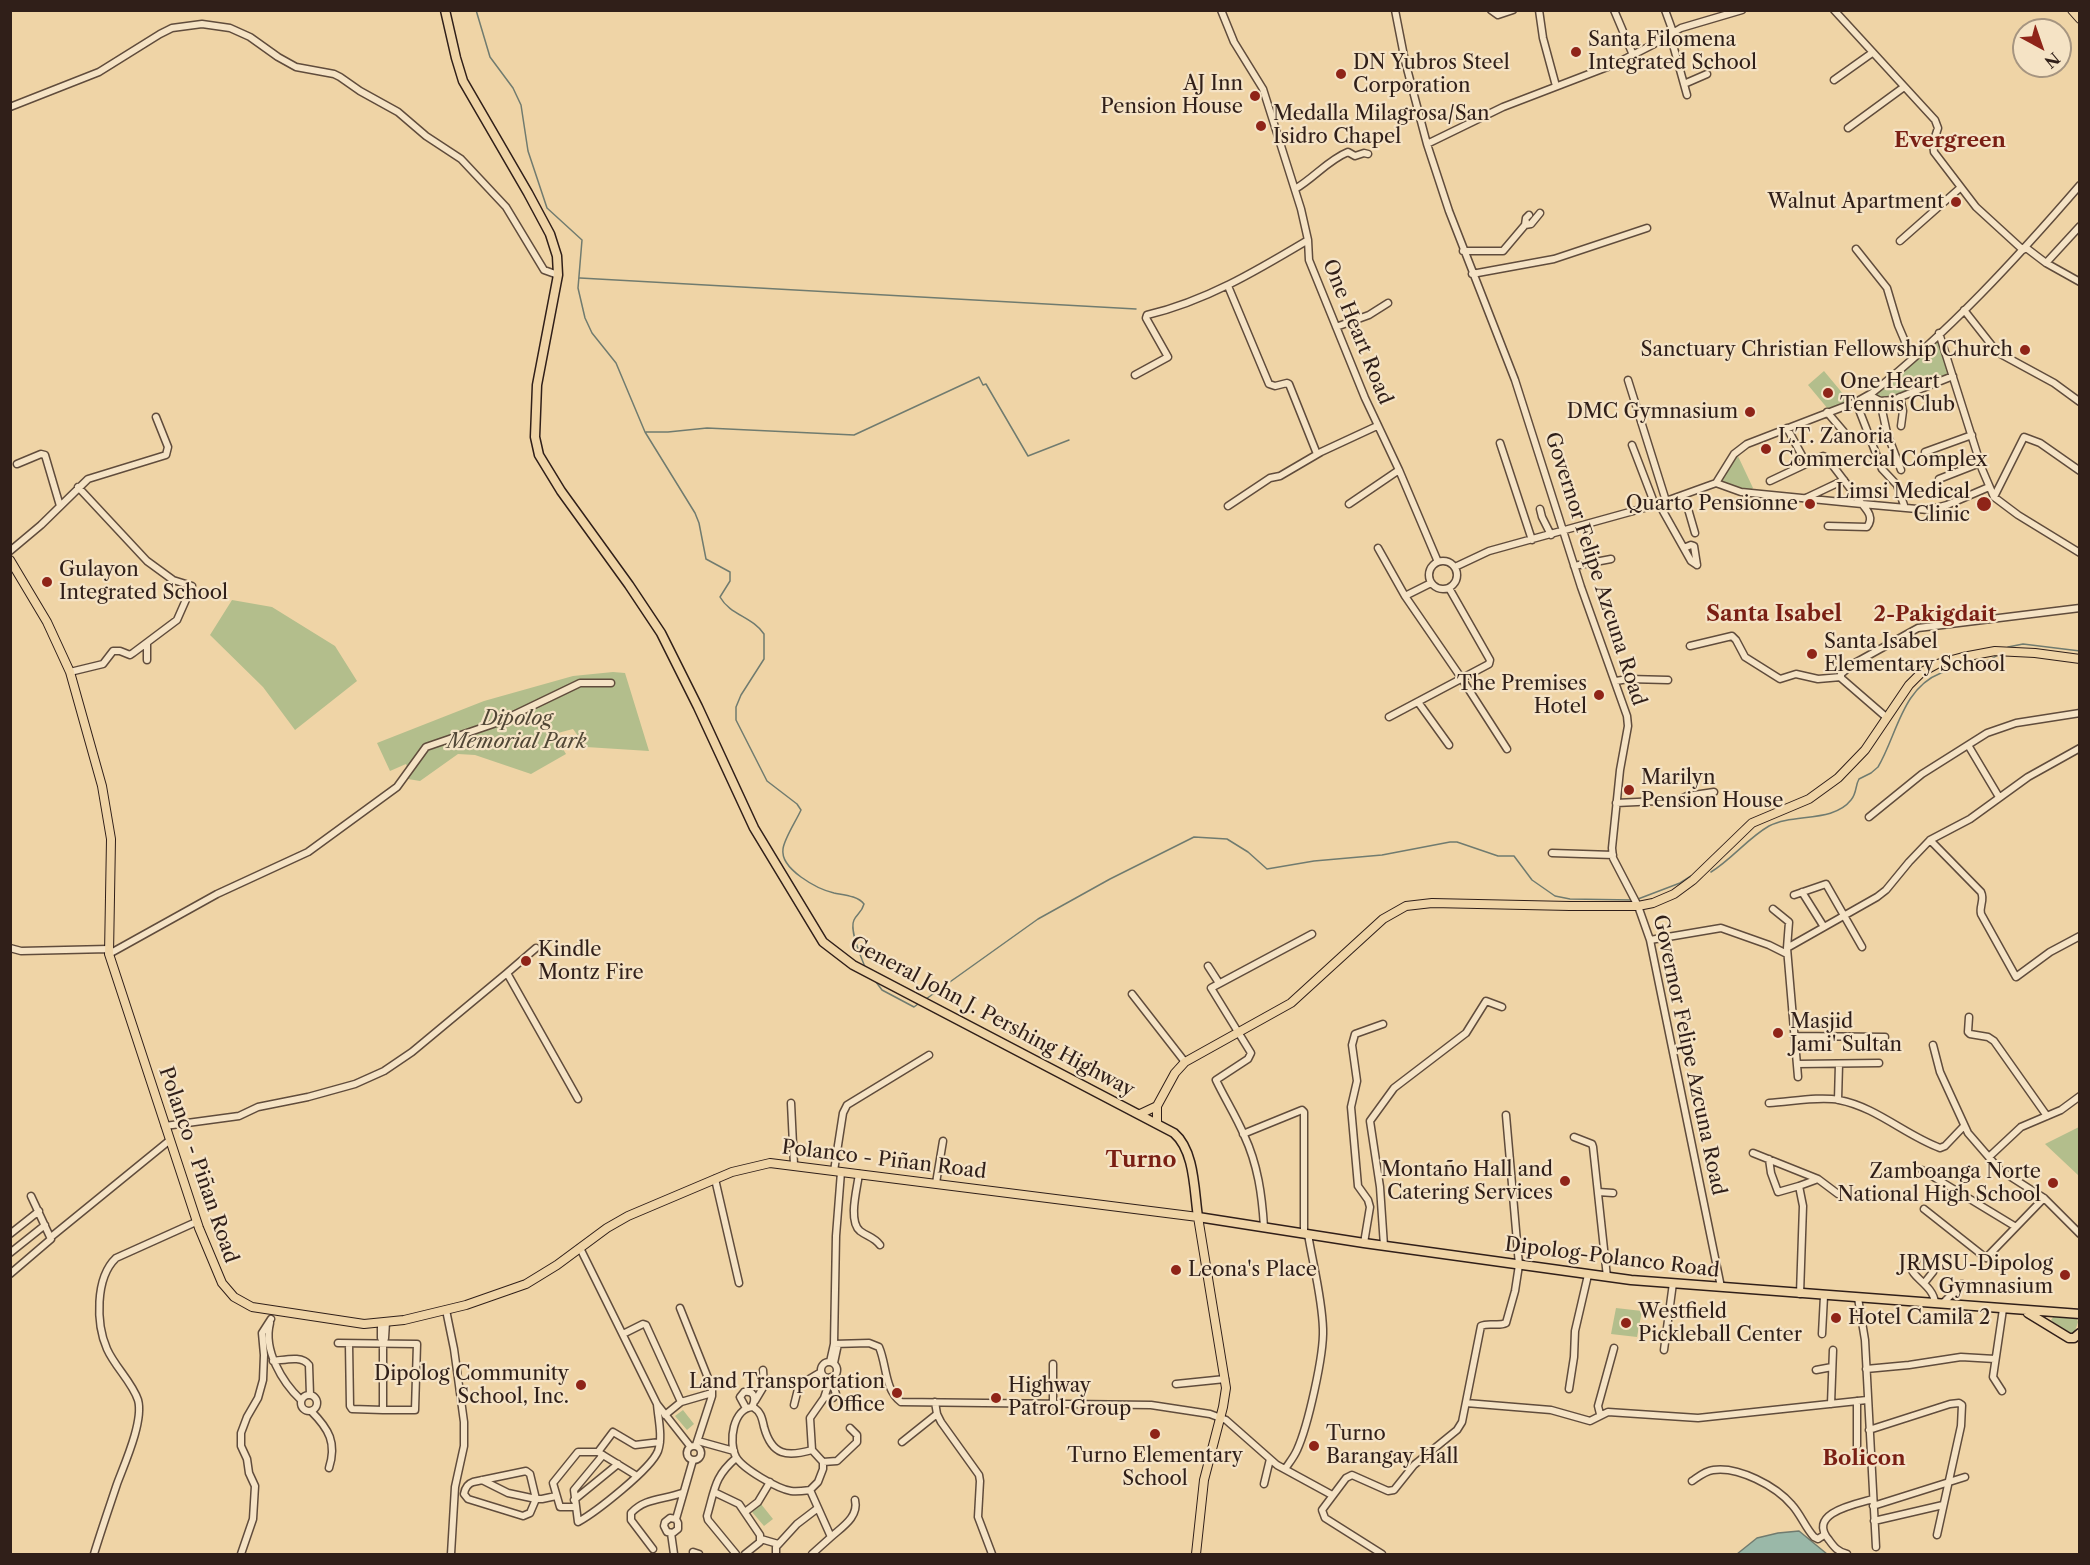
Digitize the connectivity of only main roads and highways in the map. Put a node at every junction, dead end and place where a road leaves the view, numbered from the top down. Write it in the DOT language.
graph roads {
  1 [pos="445,10"];
  2 [pos="2072,10"];
  3 [pos="2079,19"];
  4 [pos="10,560"];
  5 [pos="2079,659"];
  6 [pos="1157,1106"];
  7 [pos="1140,1114"];
  8 [pos="1157,1123"];
  9 [pos="1198,1218"];
  10 [pos="2025,1311"];
  11 [pos="2051,1312"];
  12 [pos="2079,1314"];
  13 [pos="2047,1323"];
  14 [pos="2078,1337"];
  15 [pos="1196,1554"];
  1 -- 7 [label="highway, General John J. Pershing Highway"];
  2 -- 3 [label="main road"];
  4 -- 9 [label="main road, Polanco - Piñan Road"];
  5 -- 6 [label="main road"];
  6 -- 7 [label="main road"];
  6 -- 8 [label="main road"];
  7 -- 8 [label="highway, General John J. Pershing Highway"];
  8 -- 9 [label="highway, General John J. Pershing Highway"];
  9 -- 10 [label="highway, Dipolog-Polanco Road"];
  9 -- 15 [label="main road, General John J. Pershing Highway"];
  10 -- 11 [label="highway, Dipolog-Polanco Road"];
  10 -- 13 [label="highway"];
  11 -- 12 [label="highway, Dipolog-Polanco Road"];
  11 -- 13 [label="highway"];
  13 -- 14 [label="highway"];
}
